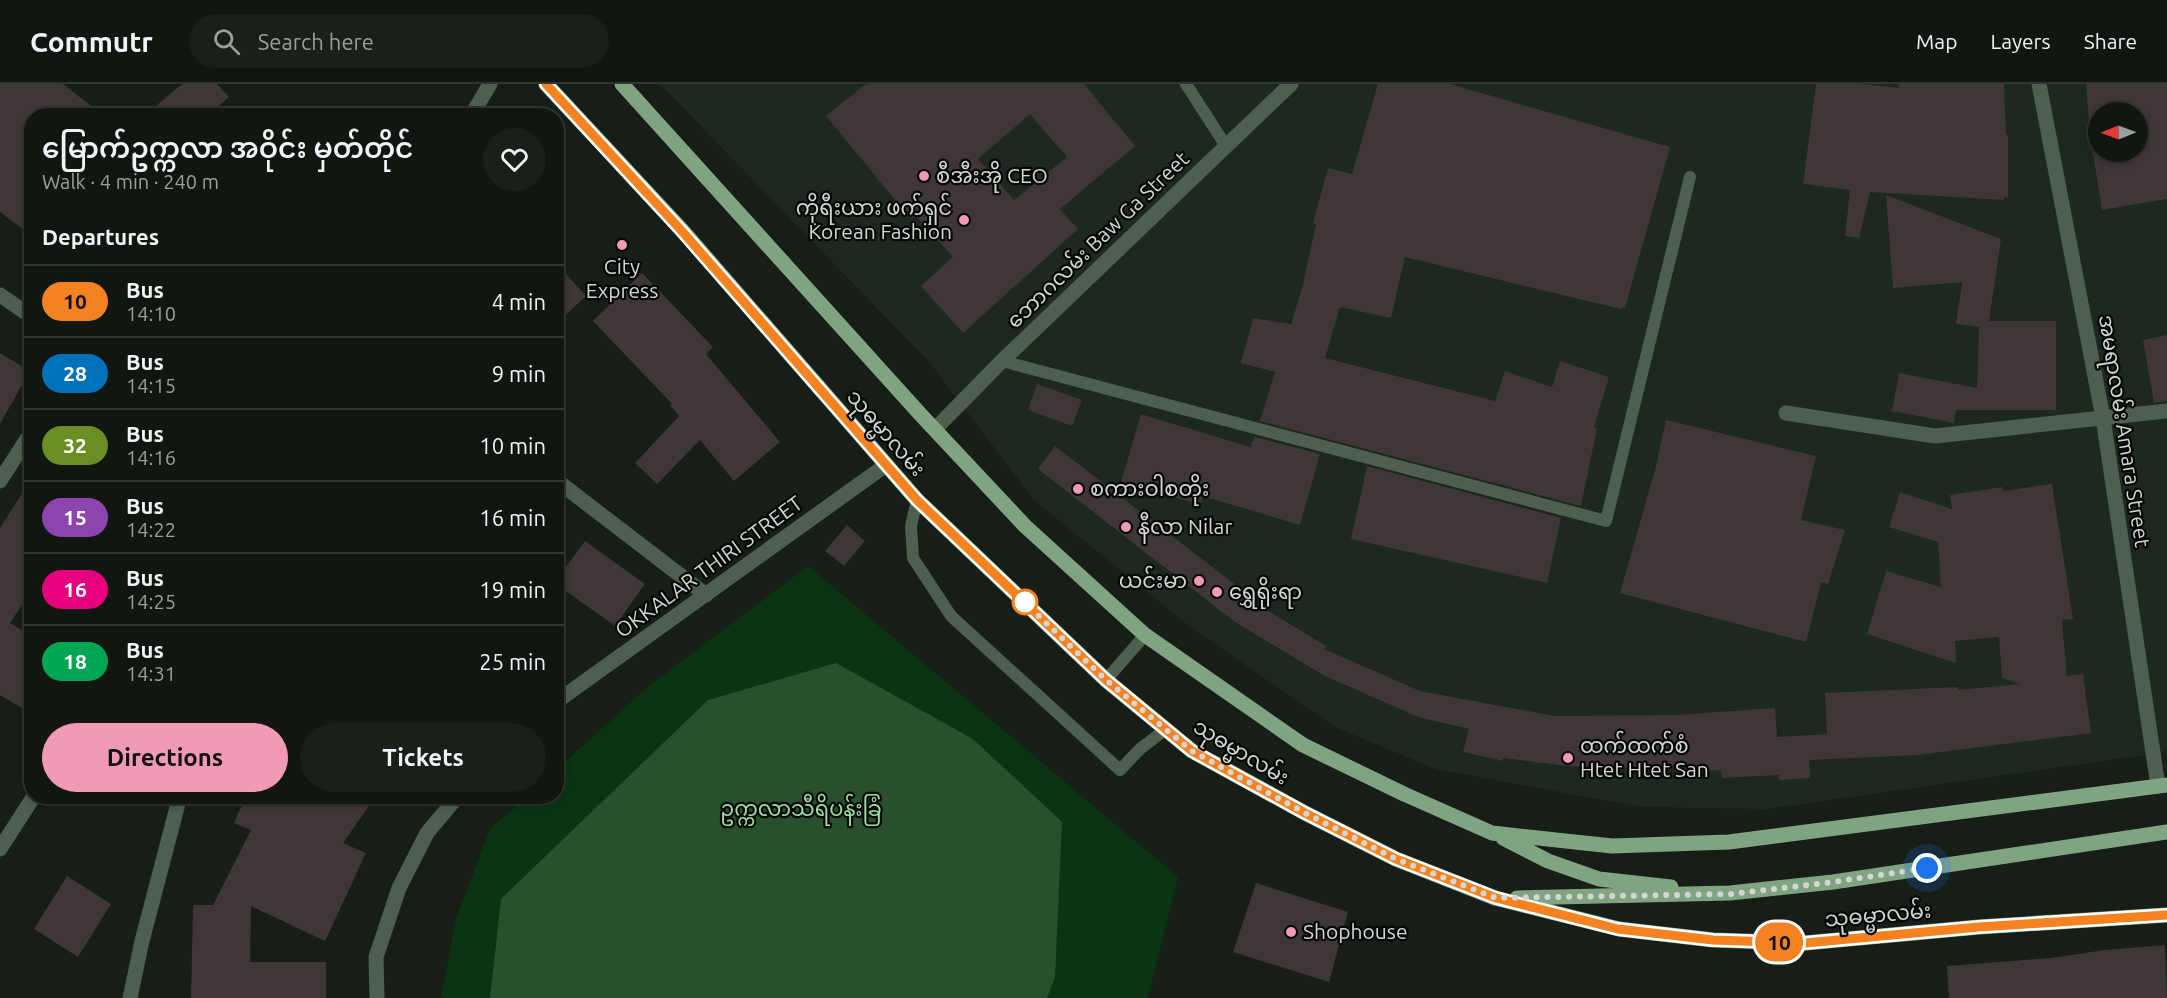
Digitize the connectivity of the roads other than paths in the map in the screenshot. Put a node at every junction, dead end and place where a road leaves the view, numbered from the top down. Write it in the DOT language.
graph roads {
  1 [pos="489,84"];
  2 [pos="546,84"];
  3 [pos="622,84"];
  4 [pos="1186,84"];
  5 [pos="1291,84"];
  6 [pos="2040,84"];
  7 [pos="476,108"];
  8 [pos="1226,146"];
  9 [pos="1690,177"];
  10 [pos="0,295"];
  11 [pos="24,312"];
  12 [pos="1002,361"];
  13 [pos="2167,411"];
  14 [pos="1786,413"];
  15 [pos="2103,418"];
  16 [pos="936,428"];
  17 [pos="24,444"];
  18 [pos="886,465"];
  19 [pos="0,481"];
  20 [pos="564,486"];
  21 [pos="917,500"];
  22 [pos="706,595"];
  23 [pos="1145,635"];
  24 [pos="1106,680"];
  25 [pos="564,696"];
  26 [pos="1166,729"];
  27 [pos="2162,786"];
  28 [pos="29,804"];
  29 [pos="178,804"];
  30 [pos="451,804"];
  31 [pos="2167,832"];
  32 [pos="1492,833"];
  33 [pos="0,849"];
  34 [pos="1730,894"];
  35 [pos="1496,898"];
  36 [pos="2167,915"];
  37 [pos="130,998"];
  38 [pos="376,998"];
  1 -- 7 [label="street"];
  2 -- 18 [label="main road, သုဓမ္မာလမ်း"];
  3 -- 16 [label="main road, သုဓမ္မာလမ်း"];
  4 -- 8 [label="lane"];
  5 -- 8 [label="street, ဘောဂလမ်း Baw Ga Street"];
  6 -- 15 [label="street, အမရာလမ်း Amara Street"];
  8 -- 12 [label="street, ဘောဂလမ်း Baw Ga Street"];
  9 -- 12 [label="lane"];
  10 -- 11 [label="street"];
  12 -- 16 [label="street, ဘောဂလမ်း Baw Ga Street"];
  13 -- 15 [label="street"];
  14 -- 15 [label="street"];
  15 -- 27 [label="street, အမရာလမ်း Amara Street"];
  16 -- 23 [label="main road, သုဓမ္မာလမ်း"];
  17 -- 19 [label="street"];
  18 -- 21 [label="main road, သုဓမ္မာလမ်း"];
  18 -- 22 [label="street, OKKALAR THIRI STREET"];
  20 -- 22 [label="street"];
  21 -- 24 [label="main road, သုဓမ္မာလမ်း"];
  21 -- 26 [label="lane"];
  22 -- 25 [label="street, OKKALAR THIRI STREET"];
  23 -- 24 [label="lane"];
  23 -- 32 [label="main road, သုဓမ္မာလမ်း"];
  24 -- 26 [label="main road, သုဓမ္မာလမ်း"];
  26 -- 35 [label="main road, သုဓမ္မာလမ်း"];
  27 -- 32 [label="main road, သုဓမ္မာလမ်း"];
  28 -- 33 [label="street"];
  29 -- 37 [label="street"];
  30 -- 38 [label="street"];
  31 -- 34 [label="main road"];
  32 -- 34 [label="main road"];
  34 -- 35 [label="main road"];
  35 -- 36 [label="main road, သုဓမ္မာလမ်း"];
}
